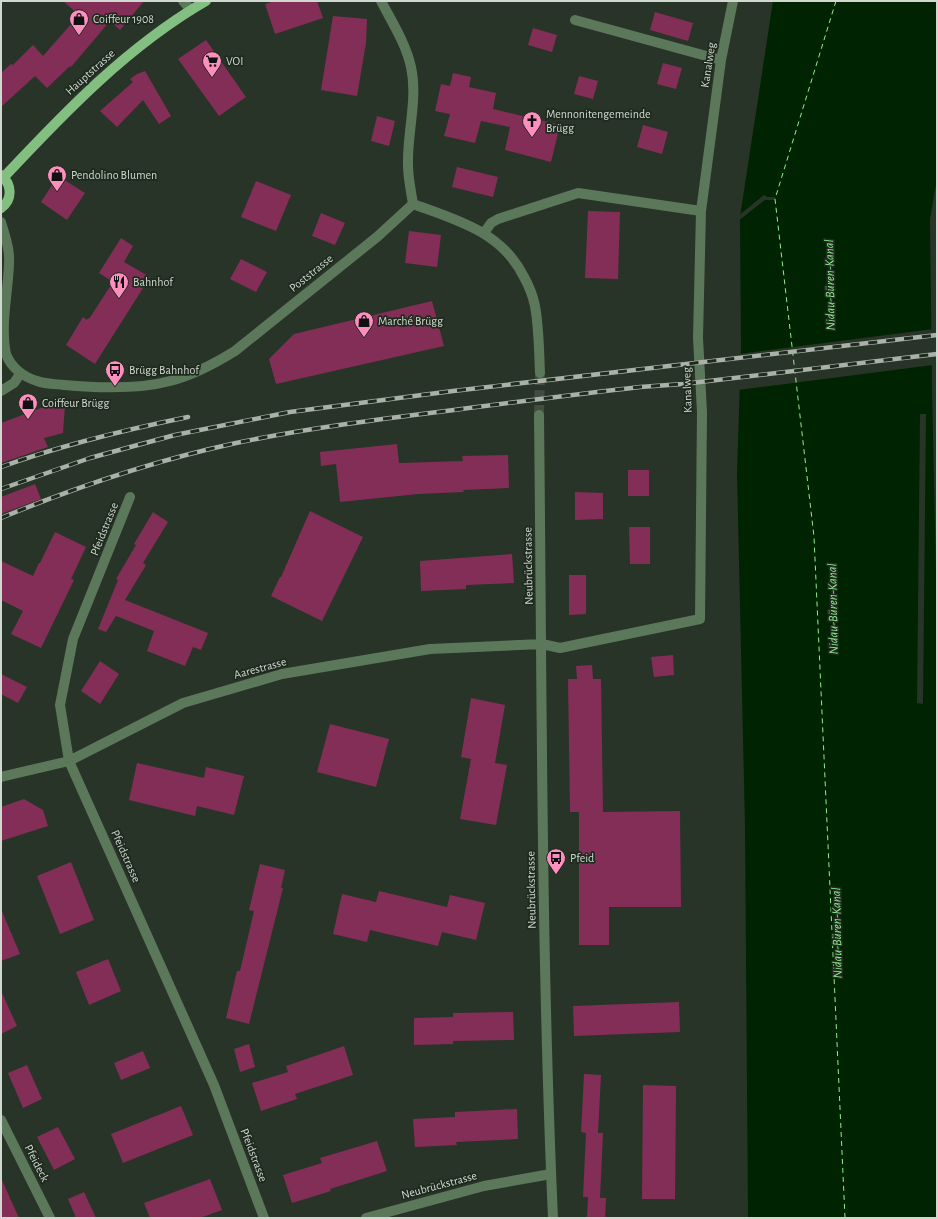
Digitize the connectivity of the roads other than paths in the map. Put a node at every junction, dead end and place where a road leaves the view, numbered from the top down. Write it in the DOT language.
graph roads {
  1 [pos="183,1"];
  2 [pos="206,1"];
  3 [pos="381,1"];
  4 [pos="733,1"];
  5 [pos="191,10"];
  6 [pos="575,20"];
  7 [pos="721,60"];
  8 [pos="3,176"];
  9 [pos="413,204"];
  10 [pos="1,208"];
  11 [pos="701,211"];
  12 [pos="1,222"];
  13 [pos="484,233"];
  14 [pos="540,373"];
  15 [pos="20,374"];
  16 [pos="1,391"];
  17 [pos="540,415"];
  18 [pos="130,497"];
  19 [pos="542,644"];
  20 [pos="69,760"];
  21 [pos="1,777"];
  22 [pos="1,1120"];
  23 [pos="551,1174"];
  24 [pos="50,1218"];
  25 [pos="264,1218"];
  26 [pos="366,1218"];
  27 [pos="553,1218"];
  1 -- 5 [label="street"];
  2 -- 5 [label="main road, Hauptstrasse"];
  3 -- 9 [label="street"];
  4 -- 7 [label="street, Kanalweg"];
  5 -- 8 [label="main road, Hauptstrasse"];
  6 -- 7 [label="street"];
  7 -- 11 [label="street, Kanalweg"];
  8 -- 10 [label="main road"];
  9 -- 13 [label="street"];
  9 -- 15 [label="street, Poststrasse"];
  11 -- 13 [label="street"];
  11 -- 19 [label="street, Kanalweg"];
  12 -- 15 [label="street"];
  13 -- 14 [label="street"];
  15 -- 16 [label="street"];
  17 -- 19 [label="street, Neubrückstrasse"];
  18 -- 20 [label="street, Pfeidstrasse"];
  19 -- 20 [label="street, Aarestrasse"];
  19 -- 23 [label="street, Neubrückstrasse"];
  20 -- 21 [label="street, Aarestrasse"];
  20 -- 25 [label="street, Pfeidstrasse"];
  22 -- 24 [label="street, Pfeideck"];
  23 -- 26 [label="street, Neubrückstrasse"];
  23 -- 27 [label="street"];
}
